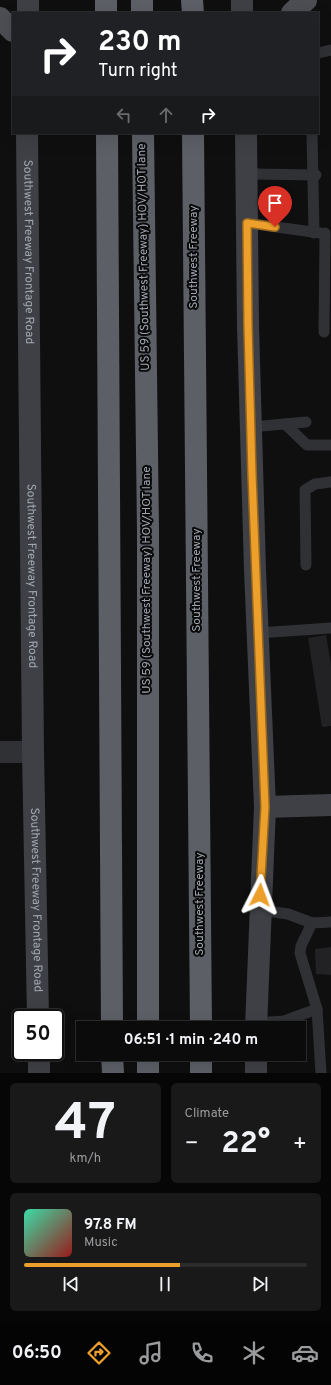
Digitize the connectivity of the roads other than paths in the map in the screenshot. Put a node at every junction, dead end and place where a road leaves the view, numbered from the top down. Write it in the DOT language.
graph roads {
  1 [pos="28,0"];
  2 [pos="106,0"];
  3 [pos="142,0"];
  4 [pos="192,0"];
  5 [pos="242,0"];
  6 [pos="306,0"];
  7 [pos="28,12"];
  8 [pos="106,12"];
  9 [pos="142,12"];
  10 [pos="192,12"];
  11 [pos="242,12"];
  12 [pos="293,12"];
  13 [pos="0,18"];
  14 [pos="12,30"];
  15 [pos="331,50"];
  16 [pos="319,53"];
  17 [pos="27,134"];
  18 [pos="107,134"];
  19 [pos="143,134"];
  20 [pos="193,134"];
  21 [pos="246,134"];
  22 [pos="312,134"];
  23 [pos="246,174"];
  24 [pos="314,175"];
  25 [pos="247,223"];
  26 [pos="323,233"];
  27 [pos="324,332"];
  28 [pos="306,422"];
  29 [pos="285,424"];
  30 [pos="251,427"];
  31 [pos="331,445"];
  32 [pos="331,482"];
  33 [pos="306,565"];
  34 [pos="331,628"];
  35 [pos="258,633"];
  36 [pos="0,752"];
  37 [pos="33,752"];
  38 [pos="331,805"];
  39 [pos="265,807"];
  40 [pos="260,910"];
  41 [pos="331,922"];
  42 [pos="312,923"];
  43 [pos="38,1009"];
  44 [pos="317,1009"];
  45 [pos="112,1021"];
  46 [pos="148,1021"];
  47 [pos="201,1021"];
  48 [pos="256,1021"];
  49 [pos="284,1021"];
  50 [pos="39,1061"];
  51 [pos="112,1061"];
  52 [pos="148,1061"];
  53 [pos="201,1061"];
  54 [pos="256,1061"];
  55 [pos="39,1073"];
  56 [pos="113,1073"];
  57 [pos="148,1073"];
  58 [pos="201,1073"];
  59 [pos="256,1073"];
  60 [pos="321,1073"];
  1 -- 7 [label="main road"];
  2 -- 8 [label="highway"];
  3 -- 9 [label="highway"];
  4 -- 10 [label="highway"];
  5 -- 11 [label="main road"];
  6 -- 12 [label="main road"];
  13 -- 14 [label="main road"];
  15 -- 16 [label="lane"];
  17 -- 37 [label="main road, Southwest Freeway Frontage Road"];
  18 -- 45 [label="highway"];
  19 -- 46 [label="highway, US 59 (Southwest Freeway) HOV/HOT lane"];
  20 -- 47 [label="highway, Southwest Freeway"];
  21 -- 23 [label="main road"];
  22 -- 24 [label="lane"];
  23 -- 24 [label="lane"];
  23 -- 25 [label="main road"];
  24 -- 26 [label="lane"];
  25 -- 26 [label="lane"];
  25 -- 30 [label="main road"];
  26 -- 27 [label="lane"];
  28 -- 29 [label="lane"];
  29 -- 30 [label="lane"];
  29 -- 31 [label="lane"];
  30 -- 35 [label="main road"];
  32 -- 33 [label="lane"];
  34 -- 35 [label="lane"];
  35 -- 39 [label="main road"];
  36 -- 37 [label="street"];
  37 -- 43 [label="main road, Southwest Freeway Frontage Road"];
  38 -- 39 [label="main road"];
  39 -- 40 [label="main road"];
  40 -- 42 [label="lane"];
  40 -- 48 [label="main road"];
  41 -- 42 [label="lane"];
  42 -- 44 [label="lane"];
  44 -- 49 [label="lane"];
  44 -- 60 [label="lane"];
  50 -- 55 [label="main road"];
  51 -- 56 [label="highway"];
  52 -- 57 [label="highway"];
  53 -- 58 [label="highway"];
  54 -- 59 [label="main road"];
}
